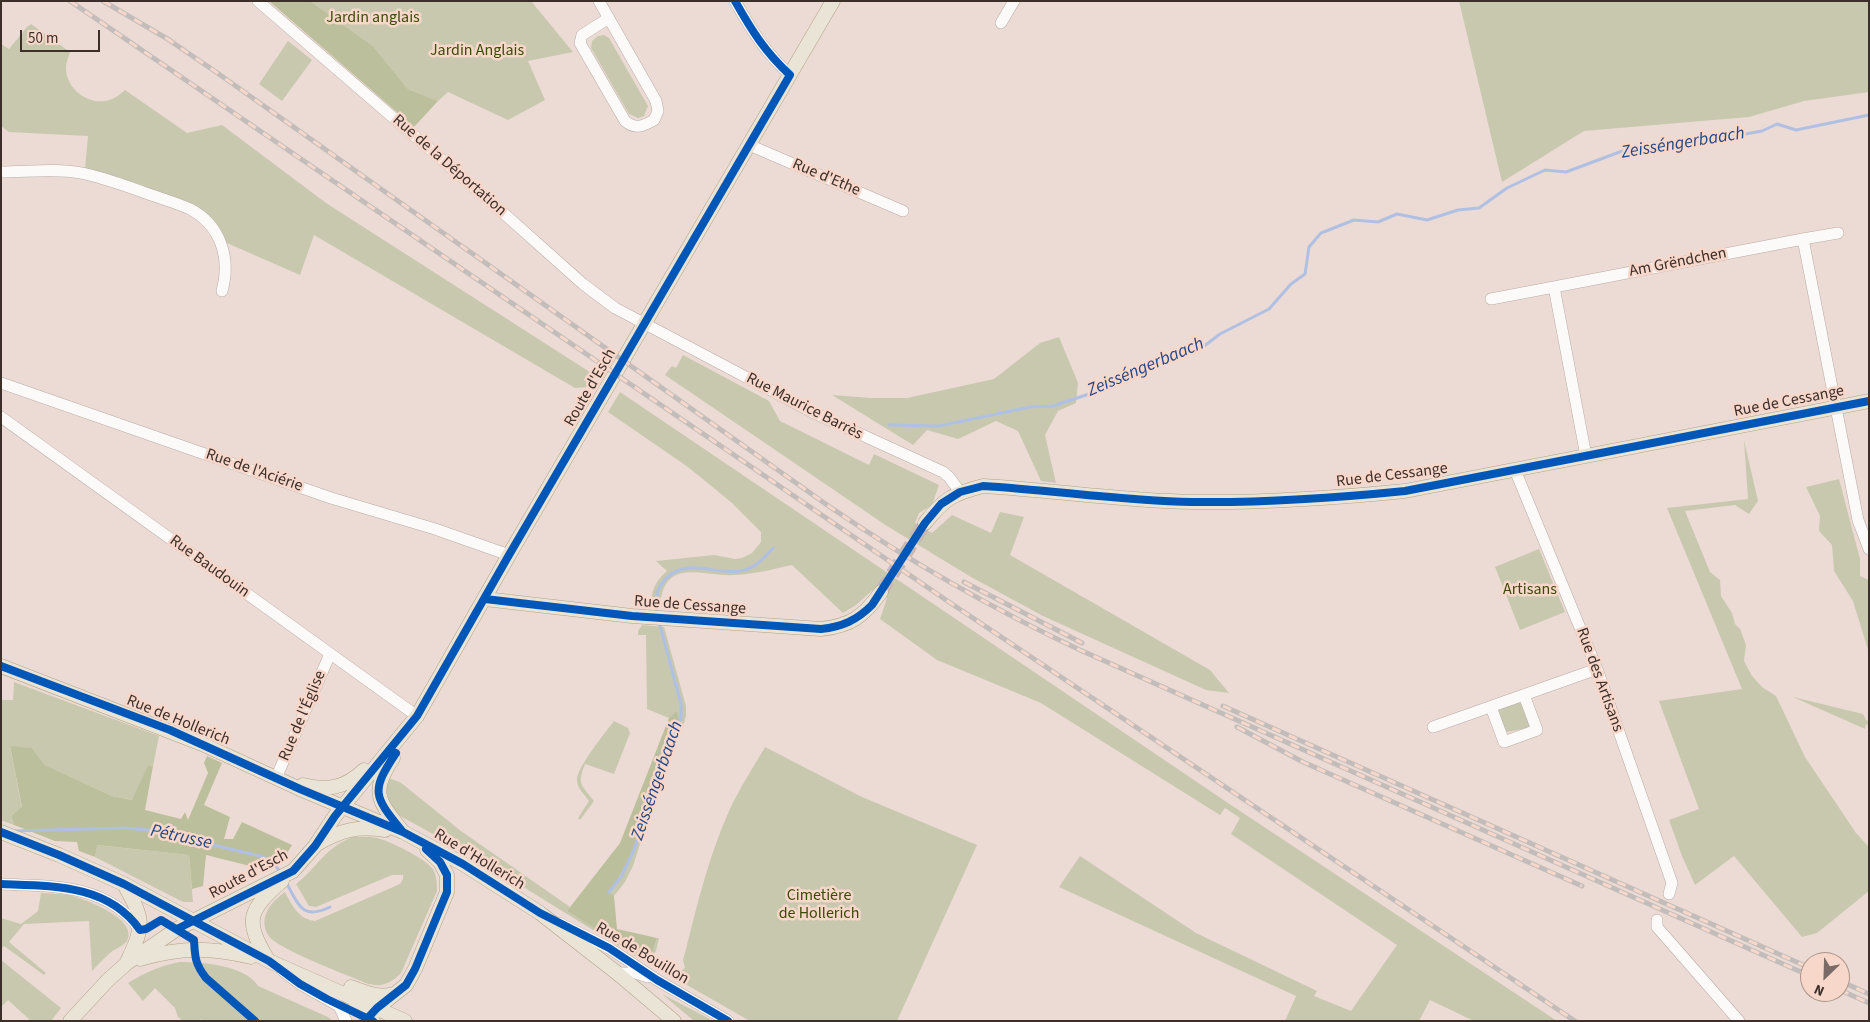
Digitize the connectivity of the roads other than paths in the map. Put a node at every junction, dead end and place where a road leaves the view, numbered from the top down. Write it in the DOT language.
graph roads {
  1 [pos="258,1"];
  2 [pos="599,1"];
  3 [pos="735,1"];
  4 [pos="833,1"];
  5 [pos="1014,1"];
  6 [pos="609,18"];
  7 [pos="1001,23"];
  8 [pos="790,75"];
  9 [pos="749,145"];
  10 [pos="1,172"];
  11 [pos="903,211"];
  12 [pos="1838,233"];
  13 [pos="1803,240"];
  14 [pos="1554,287"];
  15 [pos="222,291"];
  16 [pos="1491,299"];
  17 [pos="644,325"];
  18 [pos="1,383"];
  19 [pos="1869,401"];
  20 [pos="1836,407"];
  21 [pos="1,416"];
  22 [pos="1586,456"];
  23 [pos="1515,470"];
  24 [pos="960,492"];
  25 [pos="925,523"];
  26 [pos="1869,549"];
  27 [pos="509,555"];
  28 [pos="881,592"];
  29 [pos="485,599"];
  30 [pos="330,654"];
  31 [pos="1,666"];
  32 [pos="1597,669"];
  33 [pos="1524,695"];
  34 [pos="1491,706"];
  35 [pos="417,716"];
  36 [pos="1433,727"];
  37 [pos="276,778"];
  38 [pos="342,807"];
  39 [pos="1,832"];
  40 [pos="403,832"];
  41 [pos="315,846"];
  42 [pos="274,883"];
  43 [pos="1,884"];
  44 [pos="124,884"];
  45 [pos="1669,894"];
  46 [pos="540,913"];
  47 [pos="192,920"];
  48 [pos="1657,920"];
  49 [pos="140,930"];
  50 [pos="269,961"];
  51 [pos="127,963"];
  52 [pos="617,973"];
  53 [pos="656,980"];
  54 [pos="397,993"];
  55 [pos="370,1017"];
  56 [pos="70,1021"];
  57 [pos="346,1021"];
  58 [pos="405,1021"];
  59 [pos="674,1021"];
  60 [pos="728,1021"];
  61 [pos="1739,1021"];
  1 -- 17 [label="street, Rue de la Déportation"];
  2 -- 6 [label="street"];
  3 -- 8 [label="street"];
  4 -- 8 [label="main road, Route d'Esch"];
  5 -- 7 [label="street"];
  6 -- 6 [label="street"];
  8 -- 9 [label="main road, Route d'Esch"];
  9 -- 11 [label="street, Rue d'Ethe"];
  9 -- 17 [label="main road, Route d'Esch"];
  10 -- 15 [label="street"];
  12 -- 13 [label="street, Am Grëndchen"];
  13 -- 14 [label="street, Am Grëndchen"];
  13 -- 20 [label="street"];
  14 -- 16 [label="street, Am Grëndchen"];
  14 -- 22 [label="street"];
  17 -- 24 [label="street, Rue Maurice Barrès"];
  17 -- 27 [label="main road, Route d'Esch"];
  18 -- 27 [label="street, Rue de l'Aciérie"];
  19 -- 20 [label="main road, Rue de Cessange"];
  20 -- 22 [label="main road, Rue de Cessange"];
  20 -- 26 [label="street"];
  21 -- 30 [label="street, Rue Baudouin"];
  22 -- 23 [label="main road, Rue de Cessange"];
  23 -- 24 [label="main road, Rue de Cessange"];
  23 -- 32 [label="street, Rue des Artisans"];
  24 -- 25 [label="main road, Rue de Cessange"];
  27 -- 29 [label="main road, Route d'Esch"];
  28 -- 29 [label="main road, Rue de Cessange"];
  29 -- 35 [label="main road, Route d'Esch"];
  30 -- 35 [label="street, Rue Baudouin"];
  30 -- 37 [label="street, Rue de l'Église"];
  31 -- 37 [label="main road, Rue de Hollerich"];
  32 -- 33 [label="street"];
  32 -- 45 [label="street, Rue des Artisans"];
  33 -- 34 [label="street"];
  33 -- 34 [label="street"];
  34 -- 36 [label="street"];
  35 -- 37 [label="main road, Route d'Esch"];
  35 -- 38 [label="main road, Route d'Esch"];
  35 -- 40 [label="main road"];
  37 -- 38 [label="main road, Rue de Hollerich"];
  38 -- 40 [label="main road, Rue de Hollerich"];
  38 -- 41 [label="main road, Route d'Esch"];
  39 -- 44 [label="main road"];
  40 -- 41 [label="main road"];
  40 -- 46 [label="main road, Rue d'Hollerich"];
  40 -- 54 [label="main road"];
  41 -- 42 [label="main road, Route d'Esch"];
  42 -- 47 [label="main road, Route d'Esch"];
  42 -- 50 [label="main road"];
  43 -- 49 [label="street"];
  44 -- 47 [label="main road"];
  44 -- 49 [label="main road"];
  46 -- 52 [label="main road, Rue d'Hollerich"];
  46 -- 53 [label="street, Rue de Bouillon"];
  47 -- 50 [label="main road"];
  47 -- 51 [label="main road, Route d'Esch"];
  48 -- 61 [label="street"];
  49 -- 51 [label="main road"];
  50 -- 51 [label="main road"];
  50 -- 54 [label="main road"];
  50 -- 55 [label="main road"];
  50 -- 57 [label="street"];
  51 -- 56 [label="main road, Route d'Esch"];
  52 -- 53 [label="street, Rue de Bouillon"];
  52 -- 59 [label="main road, Rue d'Hollerich"];
  53 -- 60 [label="street, Rue de Bouillon"];
  54 -- 55 [label="main road"];
  55 -- 58 [label="main road"];
}
